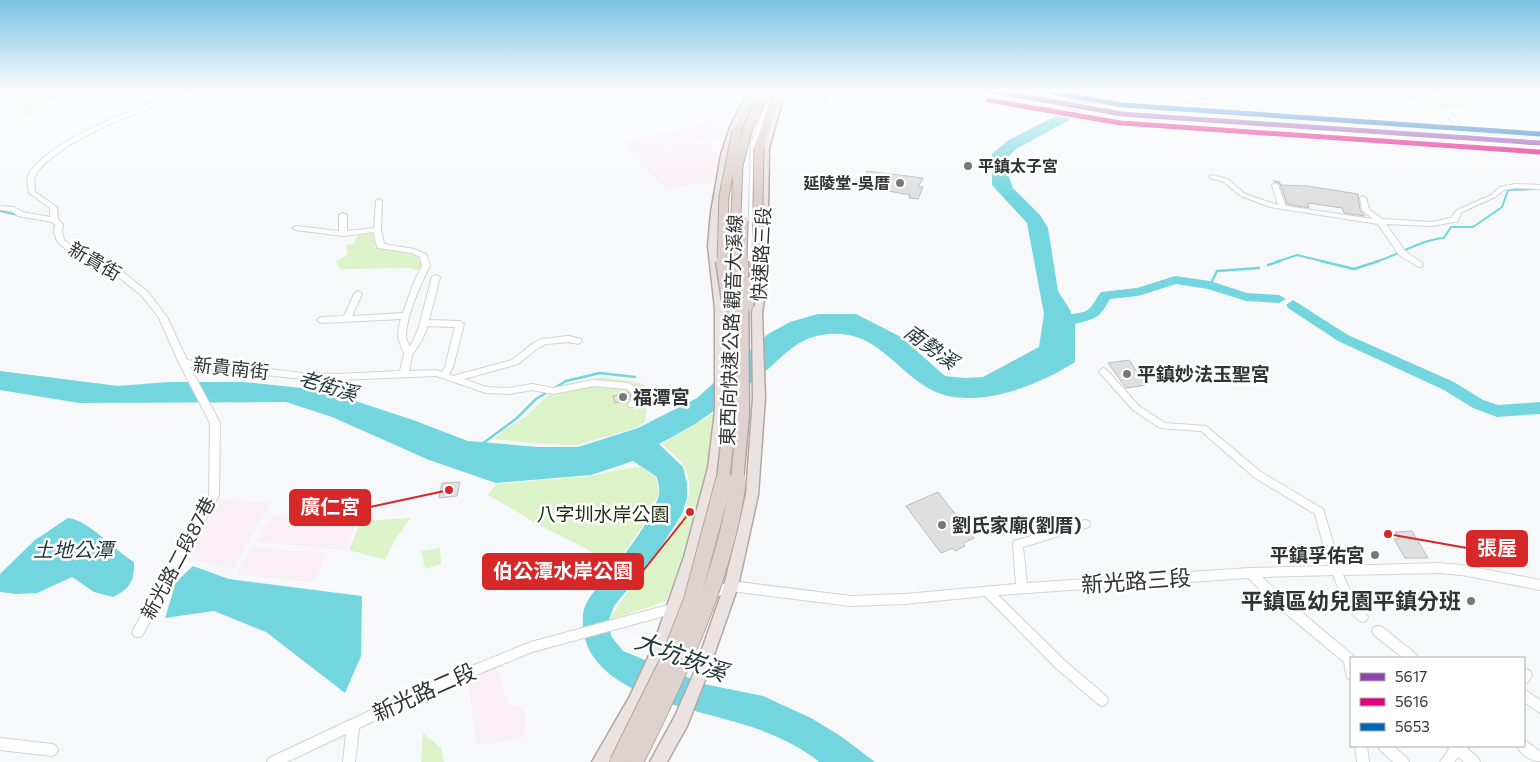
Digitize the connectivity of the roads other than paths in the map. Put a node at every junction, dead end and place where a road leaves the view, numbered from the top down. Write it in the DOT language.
graph roads {
  1 [pos="97,127"];
  2 [pos="734,127"];
  3 [pos="741,127"];
  4 [pos="742,127"];
  5 [pos="749,127"];
  6 [pos="761,127"];
  7 [pos="762,127"];
  8 [pos="771,127"];
  9 [pos="1320,127"];
  10 [pos="1356,127"];
  11 [pos="1460,127"];
  12 [pos="1465,133"];
  13 [pos="1540,138"];
  14 [pos="1540,143"];
  15 [pos="1212,177"];
  16 [pos="1275,184"];
  17 [pos="1540,187"];
  18 [pos="1363,198"];
  19 [pos="379,202"];
  20 [pos="0,208"];
  21 [pos="1283,208"];
  22 [pos="343,215"];
  23 [pos="54,220"];
  24 [pos="765,220"];
  25 [pos="751,221"];
  26 [pos="1380,221"];
  27 [pos="715,222"];
  28 [pos="727,222"];
  29 [pos="296,228"];
  30 [pos="377,230"];
  31 [pos="343,234"];
  32 [pos="1419,265"];
  33 [pos="436,277"];
  34 [pos="358,294"];
  35 [pos="720,309"];
  36 [pos="758,313"];
  37 [pos="406,316"];
  38 [pos="347,319"];
  39 [pos="321,320"];
  40 [pos="738,320"];
  41 [pos="424,324"];
  42 [pos="578,341"];
  43 [pos="408,354"];
  44 [pos="183,363"];
  45 [pos="1103,371"];
  46 [pos="404,373"];
  47 [pos="444,376"];
  48 [pos="456,378"];
  49 [pos="632,405"];
  50 [pos="215,423"];
  51 [pos="1086,524"];
  52 [pos="1335,570"];
  53 [pos="1250,573"];
  54 [pos="1540,585"];
  55 [pos="731,586"];
  56 [pos="1022,588"];
  57 [pos="988,592"];
  58 [pos="674,608"];
  59 [pos="1362,617"];
  60 [pos="1378,631"];
  61 [pos="138,632"];
  62 [pos="1411,657"];
  63 [pos="1350,660"];
  64 [pos="1525,696"];
  65 [pos="1102,700"];
  66 [pos="1540,707"];
  67 [pos="354,723"];
  68 [pos="0,744"];
  69 [pos="1361,747"];
  70 [pos="1385,747"];
  71 [pos="1457,747"];
  72 [pos="1524,747"];
  73 [pos="52,750"];
  74 [pos="1536,756"];
  75 [pos="273,762"];
  76 [pos="349,762"];
  77 [pos="600,762"];
  78 [pos="618,762"];
  79 [pos="635,762"];
  80 [pos="658,762"];
  81 [pos="1363,762"];
  82 [pos="1403,762"];
  83 [pos="1446,762"];
  84 [pos="1474,762"];
  1 -- 23 [label="street, 新貴街"];
  2 -- 27 [label="main road, 快速路三段"];
  3 -- 40 [label="highway, bridge"];
  4 -- 28 [label="street, 快速路三段"];
  5 -- 40 [label="highway, 東西向快速公路 觀音大溪線, bridge"];
  6 -- 25 [label="street, 快速路三段"];
  7 -- 40 [label="highway, bridge"];
  8 -- 24 [label="main road, 快速路三段"];
  9 -- 14 [label="main road"];
  10 -- 12 [label="main road"];
  11 -- 12 [label="street"];
  12 -- 13 [label="main road"];
  15 -- 21 [label="street"];
  16 -- 21 [label="street"];
  17 -- 26 [label="street"];
  18 -- 26 [label="street"];
  19 -- 30 [label="street"];
  20 -- 23 [label="street"];
  21 -- 26 [label="street"];
  22 -- 31 [label="street"];
  23 -- 44 [label="street, 新貴街"];
  24 -- 25 [label="street"];
  24 -- 36 [label="main road, 快速路三段"];
  25 -- 28 [label="street"];
  25 -- 36 [label="street, 快速路三段"];
  26 -- 32 [label="street"];
  27 -- 28 [label="street"];
  27 -- 35 [label="main road, 快速路三段"];
  28 -- 35 [label="street, 快速路三段"];
  29 -- 31 [label="street"];
  30 -- 31 [label="street"];
  30 -- 37 [label="street"];
  33 -- 41 [label="street"];
  34 -- 38 [label="street"];
  35 -- 58 [label="main road, 快速路三段"];
  36 -- 55 [label="main road"];
  37 -- 38 [label="street"];
  37 -- 43 [label="street"];
  38 -- 39 [label="street"];
  40 -- 78 [label="highway, 東西向快速公路 觀音大溪線, bridge"];
  40 -- 79 [label="highway, 東西向快速公路 觀音大溪線, bridge"];
  41 -- 43 [label="street"];
  41 -- 47 [label="street"];
  42 -- 48 [label="street"];
  43 -- 46 [label="street"];
  44 -- 46 [label="street, 新貴南街"];
  44 -- 50 [label="street, 新貴街"];
  45 -- 52 [label="street"];
  46 -- 47 [label="street, 新貴南街"];
  47 -- 48 [label="street, 新貴南街"];
  48 -- 49 [label="street, 新貴南街"];
  50 -- 61 [label="street, 新光路二段87巷"];
  51 -- 56 [label="street"];
  52 -- 53 [label="street, 新光路三段"];
  52 -- 54 [label="street, 新光路三段"];
  52 -- 59 [label="street"];
  53 -- 56 [label="street, 新光路三段"];
  53 -- 63 [label="street"];
  55 -- 57 [label="street, 新光路三段"];
  55 -- 58 [label="street, 新光路二段"];
  55 -- 80 [label="main road"];
  56 -- 57 [label="street, 新光路三段"];
  57 -- 65 [label="street"];
  58 -- 67 [label="street, 新光路二段"];
  58 -- 77 [label="main road"];
  60 -- 62 [label="street"];
  64 -- 66 [label="street"];
  67 -- 75 [label="street, 新光路二段"];
  67 -- 76 [label="street"];
  68 -- 73 [label="street"];
  69 -- 81 [label="street"];
  70 -- 82 [label="street"];
  71 -- 83 [label="street"];
  71 -- 84 [label="street"];
  72 -- 74 [label="street"];
}
